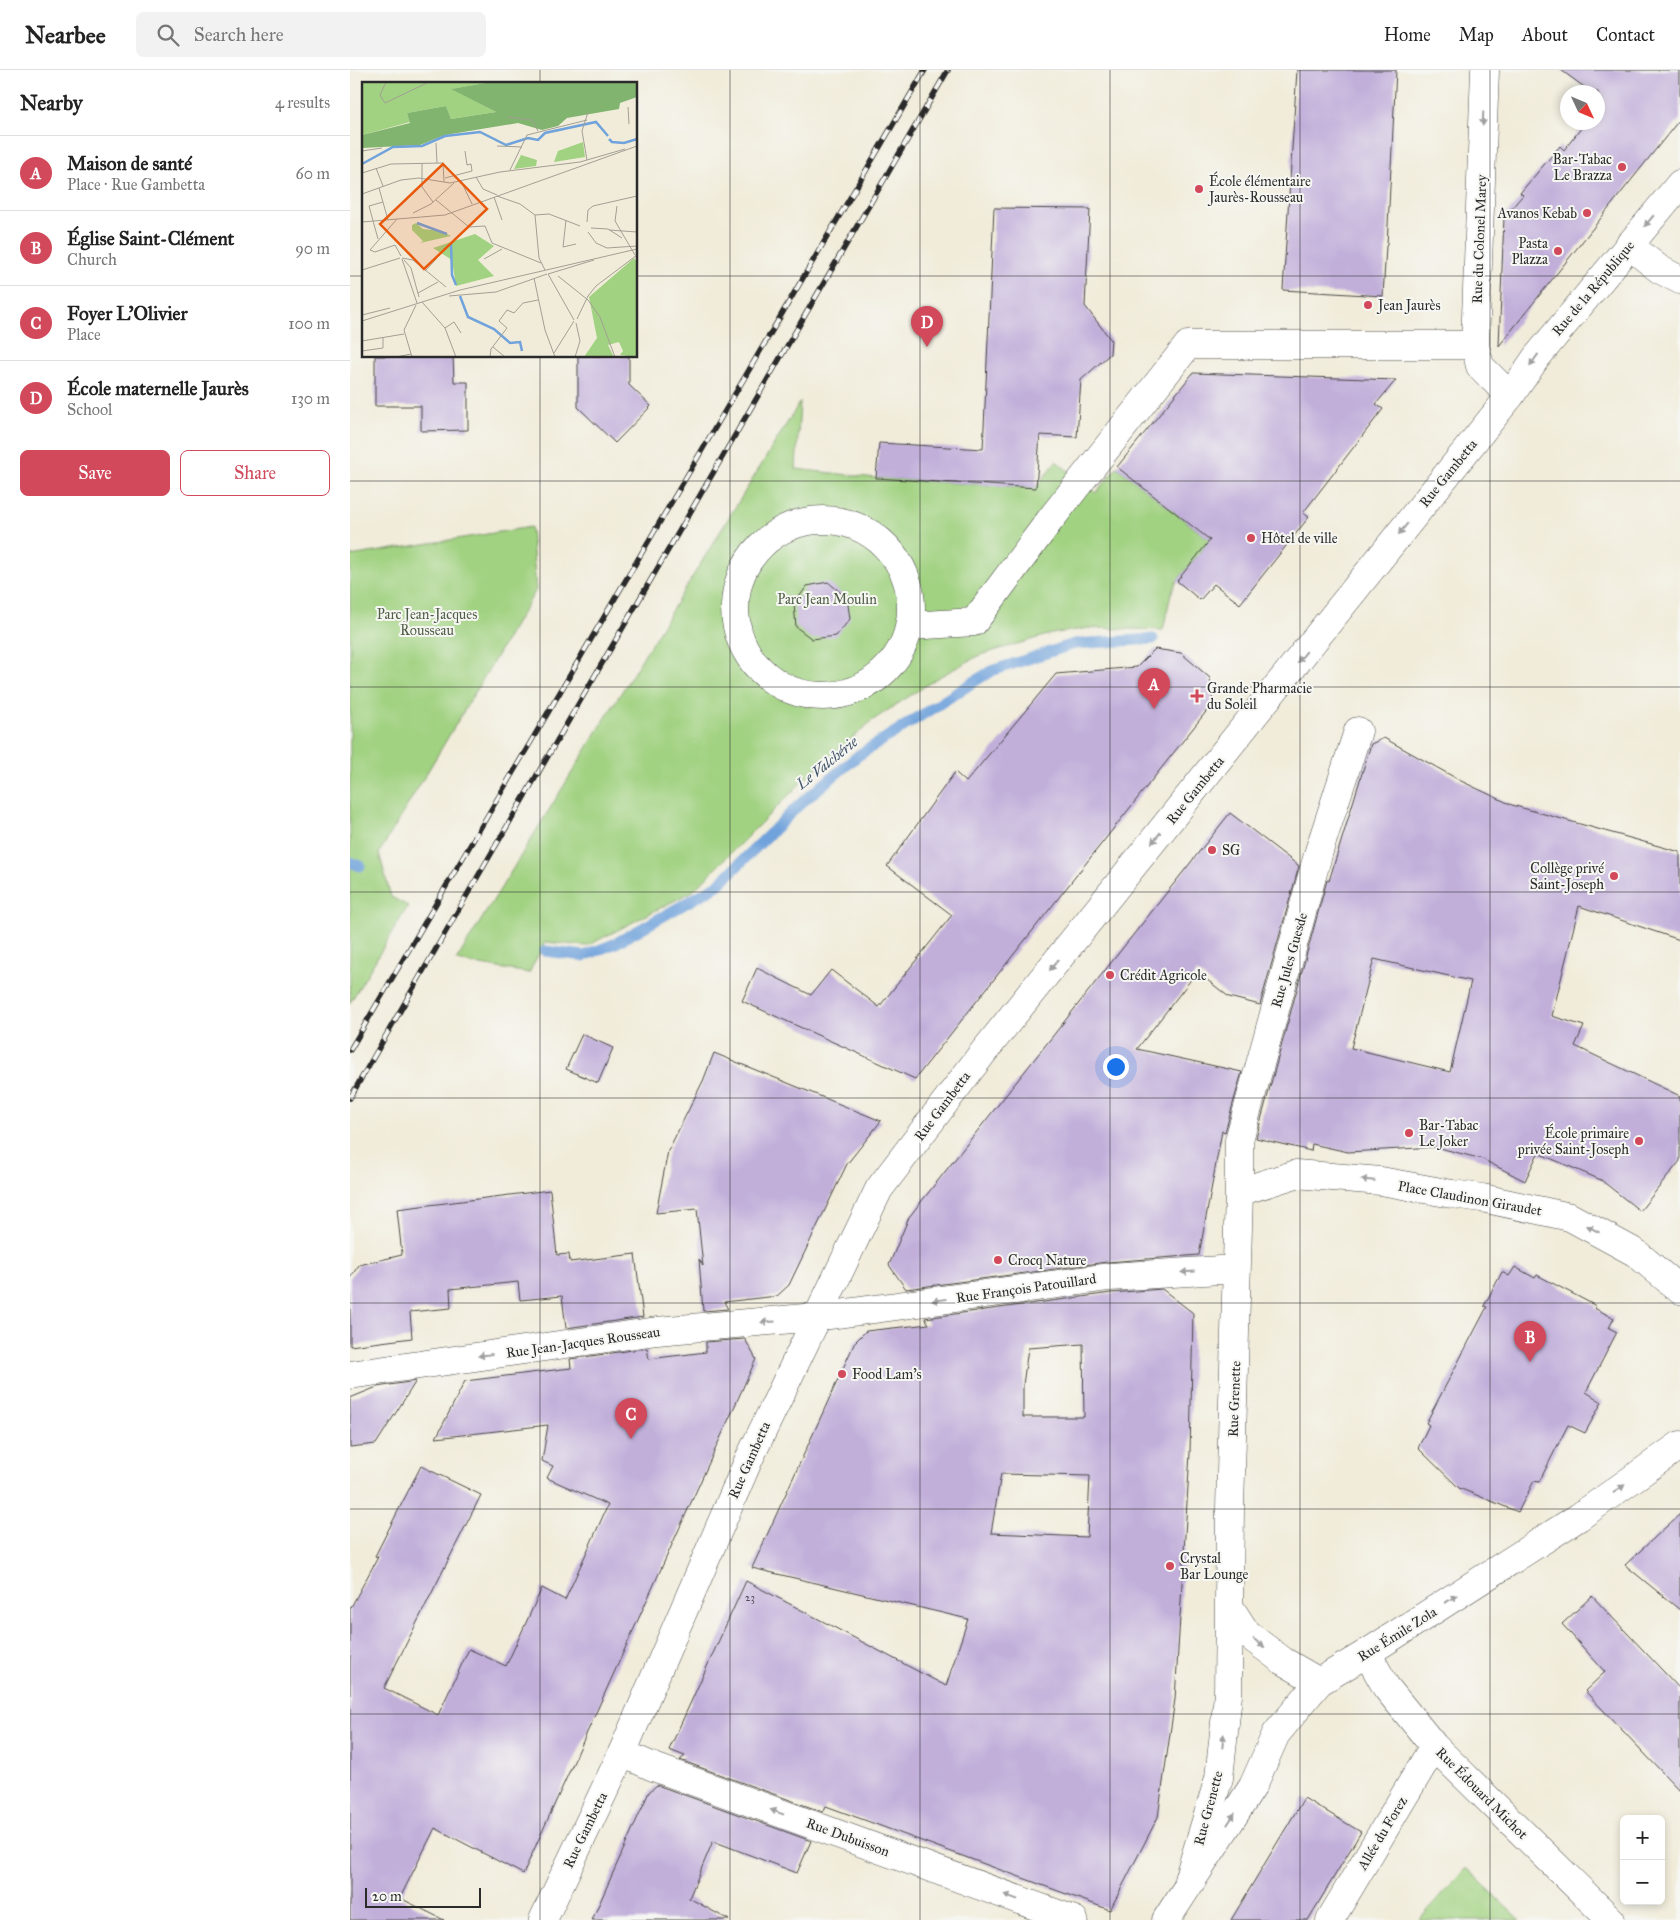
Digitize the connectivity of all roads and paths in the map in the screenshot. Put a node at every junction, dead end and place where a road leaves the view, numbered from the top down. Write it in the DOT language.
graph roads {
  1 [pos="1484,70"];
  2 [pos="1680,184"];
  3 [pos="1629,245"];
  4 [pos="1680,280"];
  5 [pos="1475,346"];
  6 [pos="1510,396"];
  7 [pos="910,626"];
  8 [pos="1358,731"];
  9 [pos="1239,1192"];
  10 [pos="1236,1269"];
  11 [pos="1680,1290"];
  12 [pos="816,1317"];
  13 [pos="350,1375"];
  14 [pos="1680,1445"];
  15 [pos="1229,1606"];
  16 [pos="1367,1653"];
  17 [pos="1319,1682"];
  18 [pos="1434,1746"];
  19 [pos="622,1753"];
  20 [pos="1186,1889"];
  21 [pos="543,1920"];
  22 [pos="1074,1920"];
  23 [pos="1166,1920"];
  24 [pos="1330,1920"];
  25 [pos="1611,1920"];
  1 -- 5 [label="street, Rue du Colonel Marey, one-way"];
  2 -- 3 [label="street, Rue de la République, one-way"];
  3 -- 4 [label="street"];
  3 -- 6 [label="street, Rue de la République, one-way"];
  5 -- 6 [label="street, Rue du Colonel Marey"];
  5 -- 7 [label="street"];
  6 -- 12 [label="street, Rue Gambetta, one-way"];
  7 -- 7 [label="street"];
  8 -- 9 [label="street, Rue Jules Guesde"];
  9 -- 10 [label="street, Rue Grenette"];
  11 -- 9 [label="street, Place Claudinon Giraudet, one-way"];
  10 -- 12 [label="street, Rue François Patouillard, one-way"];
  10 -- 15 [label="street, Rue Grenette"];
  12 -- 13 [label="street, Rue Jean-Jacques Rousseau, one-way"];
  12 -- 19 [label="street, Rue Gambetta"];
  16 -- 14 [label="street, Rue Émile Zola, one-way"];
  15 -- 17 [label="street, one-way"];
  20 -- 15 [label="street, Rue Grenette, one-way"];
  16 -- 17 [label="street, Rue Émile Zola"];
  16 -- 18 [label="street, Rue Édouard Michot"];
  20 -- 17 [label="street, Rue Émile Zola, one-way"];
  18 -- 24 [label="street, Allée du Forez"];
  18 -- 25 [label="street, Rue Édouard Michot"];
  19 -- 21 [label="street, Rue Gambetta"];
  22 -- 19 [label="street, Rue Dubuisson, one-way"];
  20 -- 23 [label="street, Rue Émile Zola"];
}
